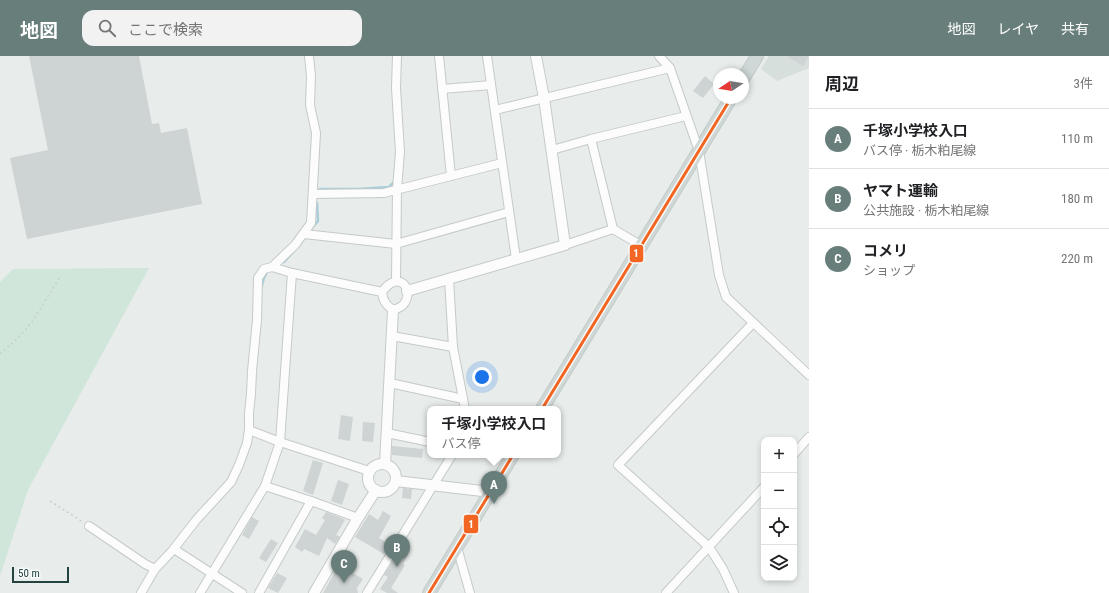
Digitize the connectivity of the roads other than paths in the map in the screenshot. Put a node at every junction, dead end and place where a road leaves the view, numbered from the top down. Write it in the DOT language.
graph roads {
  1 [pos="309,56"];
  2 [pos="397,56"];
  3 [pos="439,56"];
  4 [pos="487,56"];
  5 [pos="536,56"];
  6 [pos="659,56"];
  7 [pos="757,56"];
  8 [pos="670,68"];
  9 [pos="749,69"];
  10 [pos="491,85"];
  11 [pos="442,89"];
  12 [pos="544,98"];
  13 [pos="727,104"];
  14 [pos="495,110"];
  15 [pos="686,116"];
  16 [pos="591,140"];
  17 [pos="552,150"];
  18 [pos="699,151"];
  19 [pos="502,163"];
  20 [pos="451,176"];
  21 [pos="397,189"];
  22 [pos="313,194"];
  23 [pos="509,212"];
  24 [pos="613,229"];
  25 [pos="304,234"];
  26 [pos="396,244"];
  27 [pos="566,245"];
  28 [pos="642,246"];
  29 [pos="516,259"];
  30 [pos="272,267"];
  31 [pos="292,273"];
  32 [pos="449,279"];
  33 [pos="396,281"];
  34 [pos="408,291"];
  35 [pos="382,292"];
  36 [pos="393,310"];
  37 [pos="753,323"];
  38 [pos="392,336"];
  39 [pos="453,348"];
  40 [pos="809,375"];
  41 [pos="390,383"];
  42 [pos="463,399"];
  43 [pos="464,406"];
  44 [pos="544,406"];
  45 [pos="249,430"];
  46 [pos="387,433"];
  47 [pos="809,437"];
  48 [pos="427,441"];
  49 [pos="280,442"];
  50 [pos="797,451"];
  51 [pos="450,458"];
  52 [pos="512,458"];
  53 [pos="385,464"];
  54 [pos="369,472"];
  55 [pos="396,481"];
  56 [pos="433,485"];
  57 [pos="265,486"];
  58 [pos="376,490"];
  59 [pos="761,490"];
  60 [pos="491,492"];
  61 [pos="311,501"];
  62 [pos="358,518"];
  63 [pos="89,526"];
  64 [pos="709,547"];
  65 [pos="457,548"];
  66 [pos="174,549"];
  67 [pos="155,569"];
  68 [pos="211,574"];
  69 [pos="141,593"];
  70 [pos="200,593"];
  71 [pos="242,593"];
  72 [pos="259,593"];
  73 [pos="314,593"];
  74 [pos="367,593"];
  75 [pos="429,593"];
  76 [pos="470,593"];
  77 [pos="666,593"];
  78 [pos="734,593"];
  1 -- 22 [label="street"];
  2 -- 21 [label="street"];
  3 -- 11 [label="street"];
  4 -- 10 [label="street"];
  5 -- 12 [label="street"];
  6 -- 8 [label="street"];
  7 -- 9 [label="main road"];
  8 -- 12 [label="street"];
  8 -- 15 [label="street"];
  10 -- 11 [label="street"];
  10 -- 14 [label="street"];
  11 -- 20 [label="street"];
  12 -- 14 [label="street"];
  12 -- 17 [label="street"];
  13 -- 18 [label="main road"];
  14 -- 19 [label="street"];
  15 -- 16 [label="street"];
  15 -- 18 [label="street"];
  16 -- 17 [label="street"];
  16 -- 24 [label="street"];
  17 -- 27 [label="street"];
  18 -- 28 [label="main road"];
  18 -- 37 [label="street"];
  19 -- 20 [label="street"];
  19 -- 23 [label="street"];
  20 -- 21 [label="street"];
  21 -- 22 [label="street"];
  21 -- 26 [label="street"];
  22 -- 25 [label="street"];
  23 -- 26 [label="street"];
  23 -- 29 [label="street"];
  24 -- 27 [label="street"];
  24 -- 28 [label="street"];
  25 -- 26 [label="street"];
  25 -- 30 [label="street"];
  26 -- 33 [label="street"];
  27 -- 29 [label="street"];
  28 -- 44 [label="main road"];
  29 -- 32 [label="street"];
  30 -- 31 [label="street"];
  30 -- 45 [label="street"];
  31 -- 35 [label="street"];
  31 -- 49 [label="street"];
  32 -- 34 [label="street"];
  32 -- 39 [label="street"];
  33 -- 34 [label="street"];
  33 -- 35 [label="street"];
  34 -- 36 [label="street"];
  35 -- 36 [label="street"];
  36 -- 38 [label="street"];
  37 -- 40 [label="street"];
  37 -- 64 [label="street"];
  38 -- 39 [label="street"];
  38 -- 41 [label="street"];
  39 -- 42 [label="street"];
  41 -- 42 [label="street"];
  41 -- 46 [label="street"];
  42 -- 43 [label="street"];
  45 -- 49 [label="street"];
  45 -- 66 [label="street"];
  46 -- 48 [label="street"];
  46 -- 53 [label="street"];
  47 -- 50 [label="street"];
  49 -- 54 [label="street"];
  49 -- 57 [label="street"];
  51 -- 56 [label="street"];
  52 -- 60 [label="main road"];
  53 -- 54 [label="street"];
  53 -- 55 [label="street"];
  54 -- 58 [label="street"];
  55 -- 56 [label="street"];
  55 -- 58 [label="street"];
  56 -- 60 [label="street"];
  56 -- 74 [label="street"];
  57 -- 61 [label="street"];
  57 -- 68 [label="street"];
  58 -- 62 [label="street"];
  59 -- 64 [label="street"];
  60 -- 65 [label="main road"];
  61 -- 62 [label="street"];
  61 -- 72 [label="street"];
  62 -- 73 [label="street"];
  63 -- 67 [label="street"];
  64 -- 77 [label="street"];
  64 -- 78 [label="street"];
  65 -- 75 [label="main road"];
  65 -- 76 [label="street"];
  66 -- 67 [label="street"];
  66 -- 68 [label="street"];
  67 -- 69 [label="street"];
  68 -- 70 [label="street"];
  68 -- 71 [label="street"];
}
